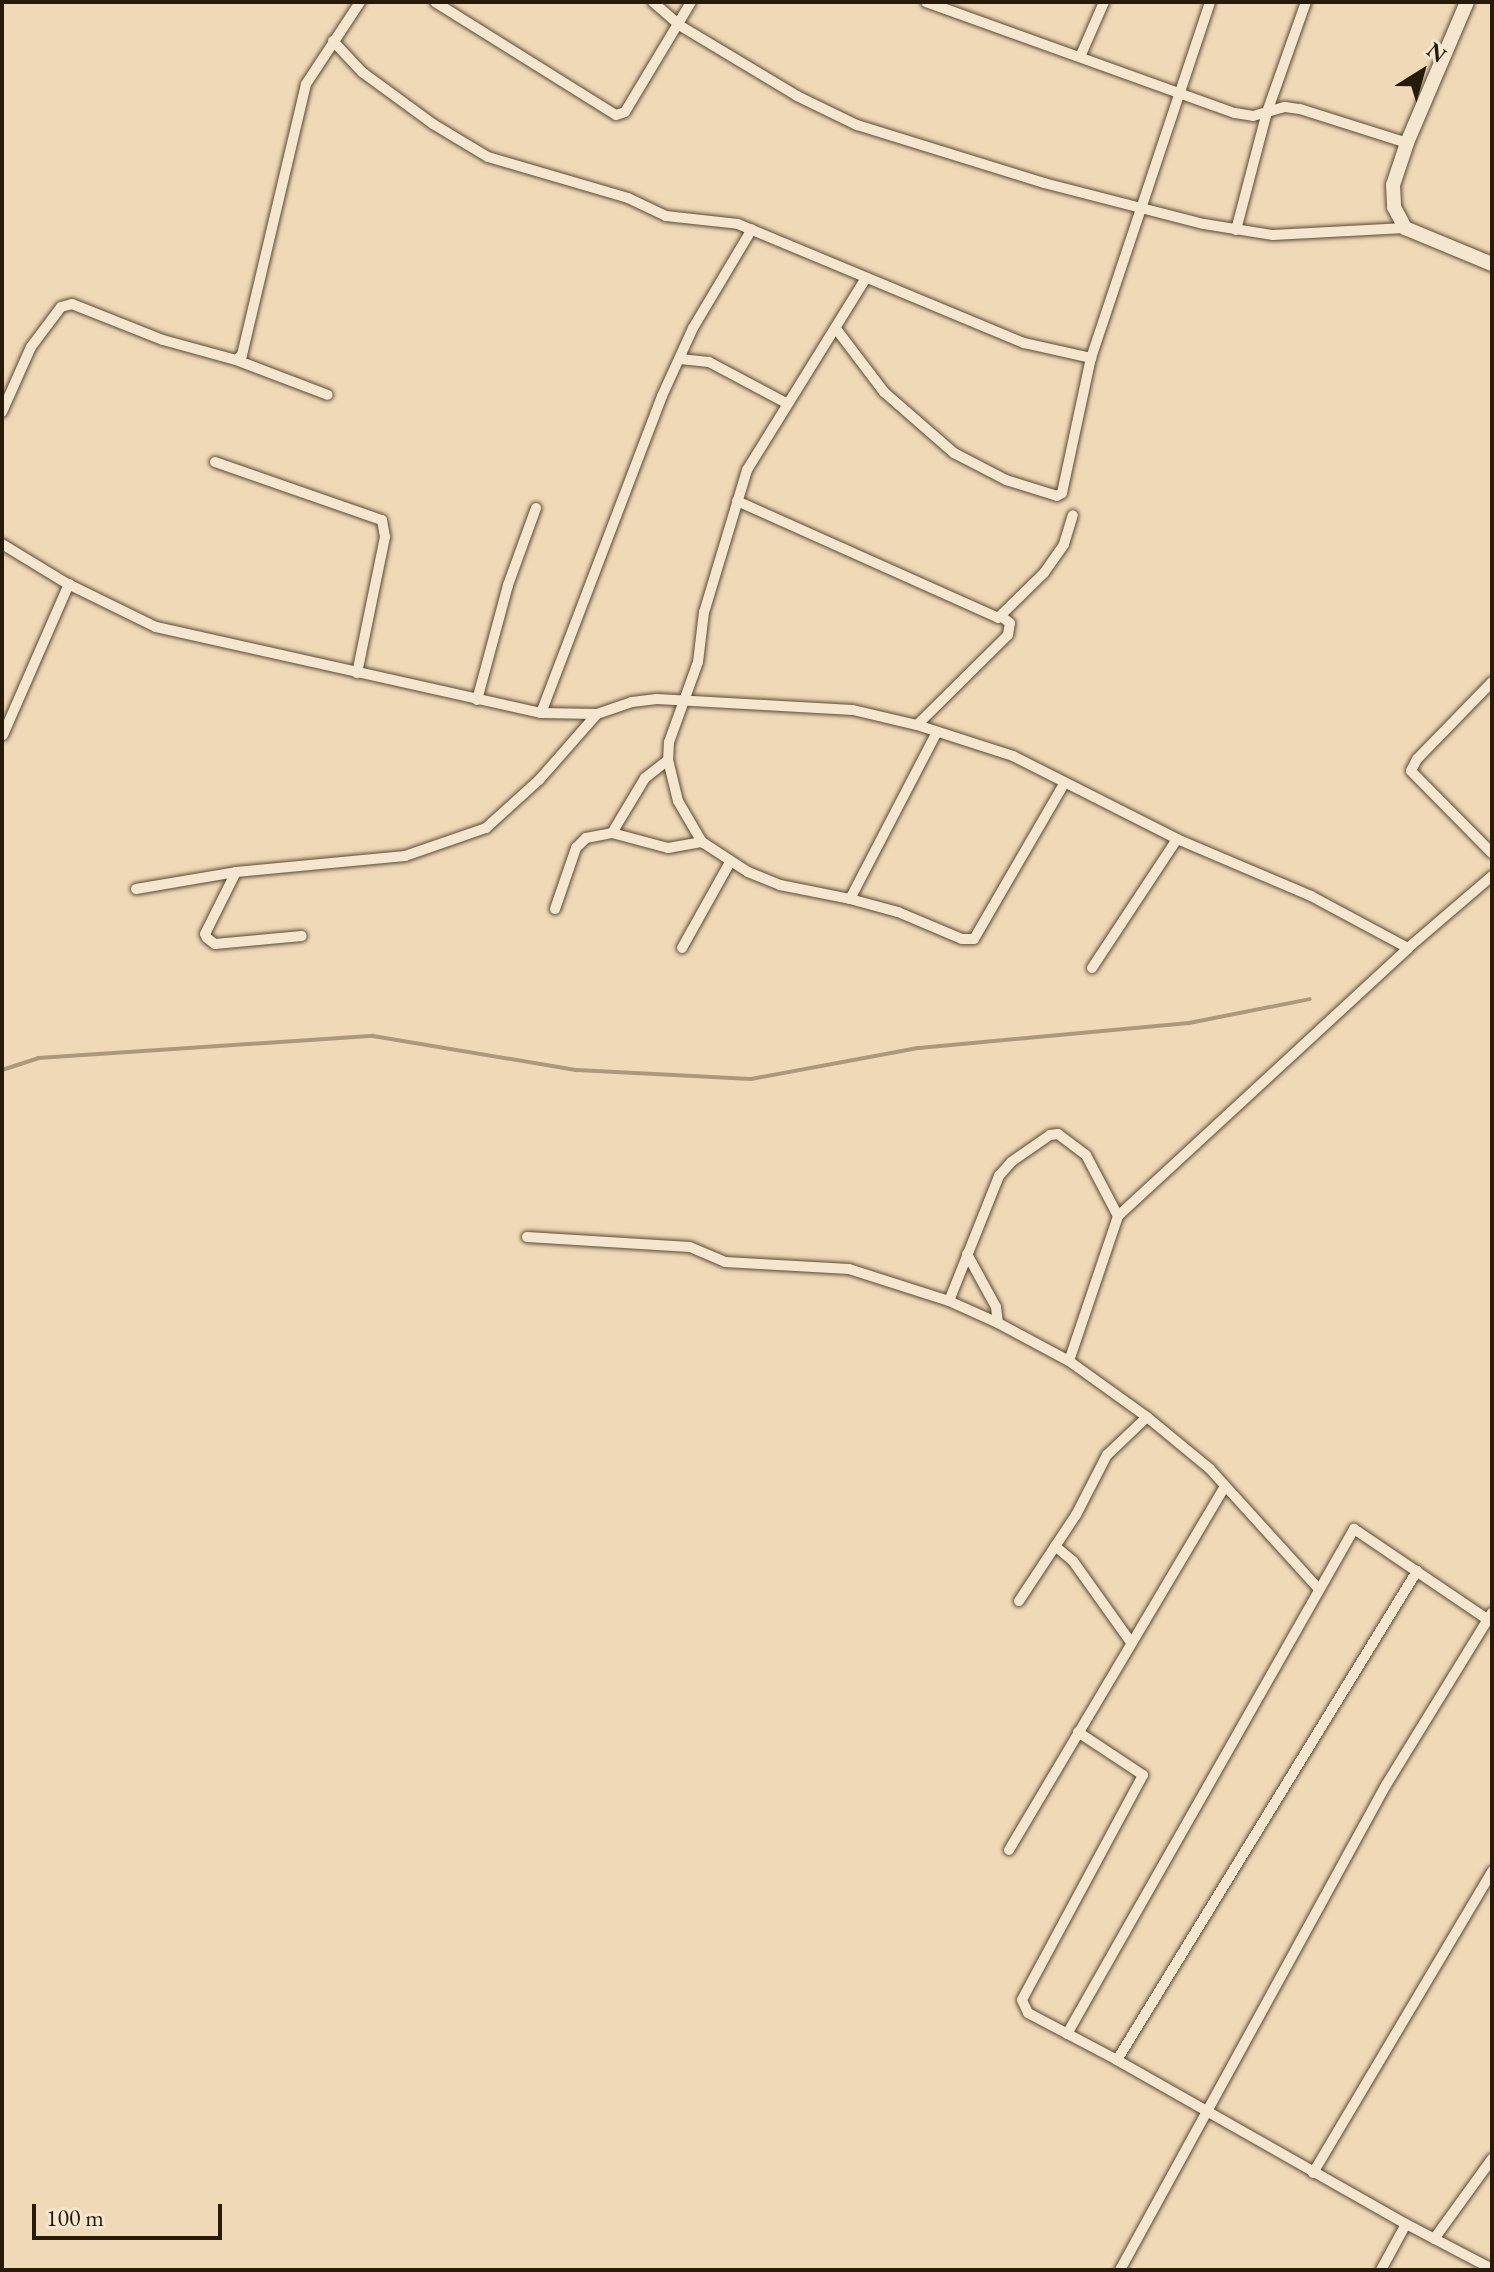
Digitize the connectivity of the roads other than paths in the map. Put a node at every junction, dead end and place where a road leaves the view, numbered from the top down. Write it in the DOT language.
graph roads {
  1 [pos="360,2"];
  2 [pos="435,2"];
  3 [pos="653,2"];
  4 [pos="691,2"];
  5 [pos="926,2"];
  6 [pos="1104,2"];
  7 [pos="1210,2"];
  8 [pos="1306,2"];
  9 [pos="1467,2"];
  10 [pos="679,25"];
  11 [pos="333,41"];
  12 [pos="1080,57"];
  13 [pos="1177,93"];
  14 [pos="1267,112"];
  15 [pos="1407,143"];
  16 [pos="1142,208"];
  17 [pos="1405,228"];
  18 [pos="752,229"];
  19 [pos="1236,230"];
  20 [pos="1492,264"];
  21 [pos="866,278"];
  22 [pos="837,330"];
  23 [pos="1091,358"];
  24 [pos="680,359"];
  25 [pos="236,360"];
  26 [pos="328,395"];
  27 [pos="788,404"];
  28 [pos="2,412"];
  29 [pos="215,462"];
  30 [pos="737,501"];
  31 [pos="536,508"];
  32 [pos="1073,515"];
  33 [pos="2,544"];
  34 [pos="69,584"];
  35 [pos="1002,617"];
  36 [pos="357,673"];
  37 [pos="1492,682"];
  38 [pos="477,700"];
  39 [pos="684,701"];
  40 [pos="541,713"];
  41 [pos="597,714"];
  42 [pos="917,725"];
  43 [pos="937,732"];
  44 [pos="3,735"];
  45 [pos="668,760"];
  46 [pos="1065,782"];
  47 [pos="612,833"];
  48 [pos="1177,839"];
  49 [pos="702,842"];
  50 [pos="1492,853"];
  51 [pos="730,862"];
  52 [pos="236,872"];
  53 [pos="1492,876"];
  54 [pos="136,889"];
  55 [pos="850,899"];
  56 [pos="555,909"];
  57 [pos="302,936"];
  58 [pos="682,948"];
  59 [pos="1408,948"];
  60 [pos="1092,968"];
  61 [pos="1118,1216"];
  62 [pos="527,1237"];
  63 [pos="967,1254"];
  64 [pos="949,1301"];
  65 [pos="998,1323"];
  66 [pos="1069,1361"];
  67 [pos="1147,1417"];
  68 [pos="1224,1488"];
  69 [pos="1055,1546"];
  70 [pos="1417,1571"];
  71 [pos="1319,1589"];
  72 [pos="1019,1601"];
  73 [pos="1490,1618"];
  74 [pos="1130,1641"];
  75 [pos="1078,1732"];
  76 [pos="1009,1850"];
  77 [pos="1492,1871"];
  78 [pos="1067,2034"];
  79 [pos="1117,2060"];
  80 [pos="1207,2112"];
  81 [pos="1492,2159"];
  82 [pos="1313,2173"];
  83 [pos="1406,2224"];
  84 [pos="1434,2239"];
  85 [pos="1492,2269"];
  86 [pos="1120,2270"];
  87 [pos="1381,2270"];
  1 -- 11 [label="street"];
  2 -- 10 [label="street"];
  3 -- 10 [label="street"];
  4 -- 10 [label="street"];
  5 -- 12 [label="street"];
  6 -- 12 [label="street"];
  7 -- 13 [label="street"];
  8 -- 14 [label="street"];
  9 -- 15 [label="street"];
  10 -- 16 [label="street"];
  11 -- 18 [label="street"];
  11 -- 25 [label="street"];
  12 -- 13 [label="street"];
  13 -- 14 [label="street"];
  13 -- 16 [label="street"];
  14 -- 15 [label="street"];
  14 -- 19 [label="street"];
  15 -- 17 [label="street"];
  16 -- 19 [label="street"];
  16 -- 23 [label="street"];
  17 -- 19 [label="street"];
  17 -- 20 [label="street"];
  18 -- 21 [label="street"];
  18 -- 24 [label="street"];
  21 -- 22 [label="street"];
  21 -- 23 [label="street"];
  22 -- 23 [label="street"];
  22 -- 27 [label="street"];
  24 -- 27 [label="street"];
  24 -- 40 [label="street"];
  25 -- 26 [label="street"];
  25 -- 28 [label="street"];
  27 -- 30 [label="street"];
  29 -- 36 [label="street"];
  30 -- 35 [label="street"];
  30 -- 39 [label="street"];
  31 -- 38 [label="street"];
  32 -- 35 [label="street"];
  33 -- 34 [label="street"];
  34 -- 36 [label="street"];
  34 -- 44 [label="street"];
  35 -- 42 [label="street"];
  36 -- 38 [label="street"];
  37 -- 50 [label="street"];
  38 -- 40 [label="street"];
  39 -- 41 [label="street"];
  39 -- 42 [label="street"];
  39 -- 45 [label="street"];
  40 -- 41 [label="street"];
  41 -- 52 [label="street"];
  42 -- 43 [label="street"];
  43 -- 46 [label="street"];
  43 -- 55 [label="street"];
  45 -- 47 [label="street"];
  45 -- 49 [label="street"];
  46 -- 48 [label="street"];
  46 -- 55 [label="street"];
  47 -- 49 [label="street"];
  47 -- 56 [label="street"];
  48 -- 59 [label="street"];
  48 -- 60 [label="street"];
  49 -- 51 [label="street"];
  51 -- 55 [label="street"];
  51 -- 58 [label="street"];
  52 -- 54 [label="street"];
  52 -- 57 [label="street"];
  53 -- 59 [label="street"];
  59 -- 61 [label="street"];
  61 -- 63 [label="street"];
  61 -- 66 [label="street"];
  62 -- 64 [label="street"];
  63 -- 64 [label="street"];
  63 -- 65 [label="street"];
  64 -- 65 [label="street"];
  65 -- 66 [label="street"];
  66 -- 67 [label="street"];
  67 -- 68 [label="street"];
  67 -- 69 [label="street"];
  68 -- 71 [label="street"];
  68 -- 74 [label="street"];
  69 -- 72 [label="street"];
  69 -- 74 [label="street"];
  70 -- 71 [label="street"];
  70 -- 73 [label="street"];
  70 -- 79 [label="street"];
  71 -- 78 [label="street"];
  73 -- 80 [label="street"];
  74 -- 75 [label="street"];
  75 -- 76 [label="street"];
  75 -- 78 [label="street"];
  77 -- 82 [label="street"];
  78 -- 79 [label="street"];
  79 -- 80 [label="street"];
  80 -- 82 [label="street"];
  80 -- 86 [label="street"];
  81 -- 84 [label="street"];
  82 -- 83 [label="street"];
  83 -- 84 [label="street"];
  83 -- 87 [label="street"];
  84 -- 85 [label="street"];
}
